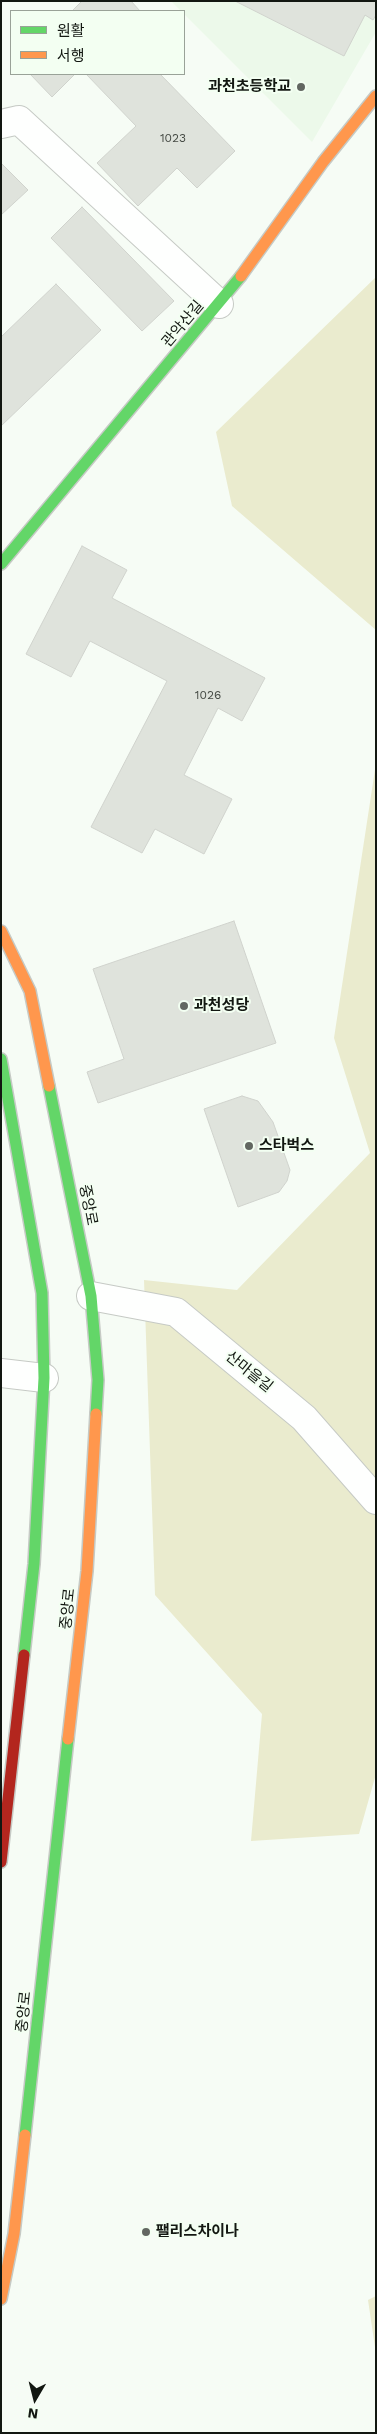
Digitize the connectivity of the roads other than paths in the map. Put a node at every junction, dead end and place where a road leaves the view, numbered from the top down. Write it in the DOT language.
graph roads {
  1 [pos="376,96"];
  2 [pos="1,124"];
  3 [pos="219,304"];
  4 [pos="1,564"];
  5 [pos="1,931"];
  6 [pos="1,1059"];
  7 [pos="91,1296"];
  8 [pos="1,1373"];
  9 [pos="44,1378"];
  10 [pos="376,1500"];
  11 [pos="1,1862"];
  12 [pos="1,2299"];
  1 -- 3 [label="street, 관악산길"];
  2 -- 3 [label="street"];
  3 -- 4 [label="street, 관악산길"];
  5 -- 7 [label="street, 중앙로"];
  6 -- 9 [label="street"];
  7 -- 10 [label="street, 산마을길"];
  7 -- 12 [label="street, 중앙로"];
  8 -- 9 [label="street"];
  9 -- 11 [label="street"];
}
